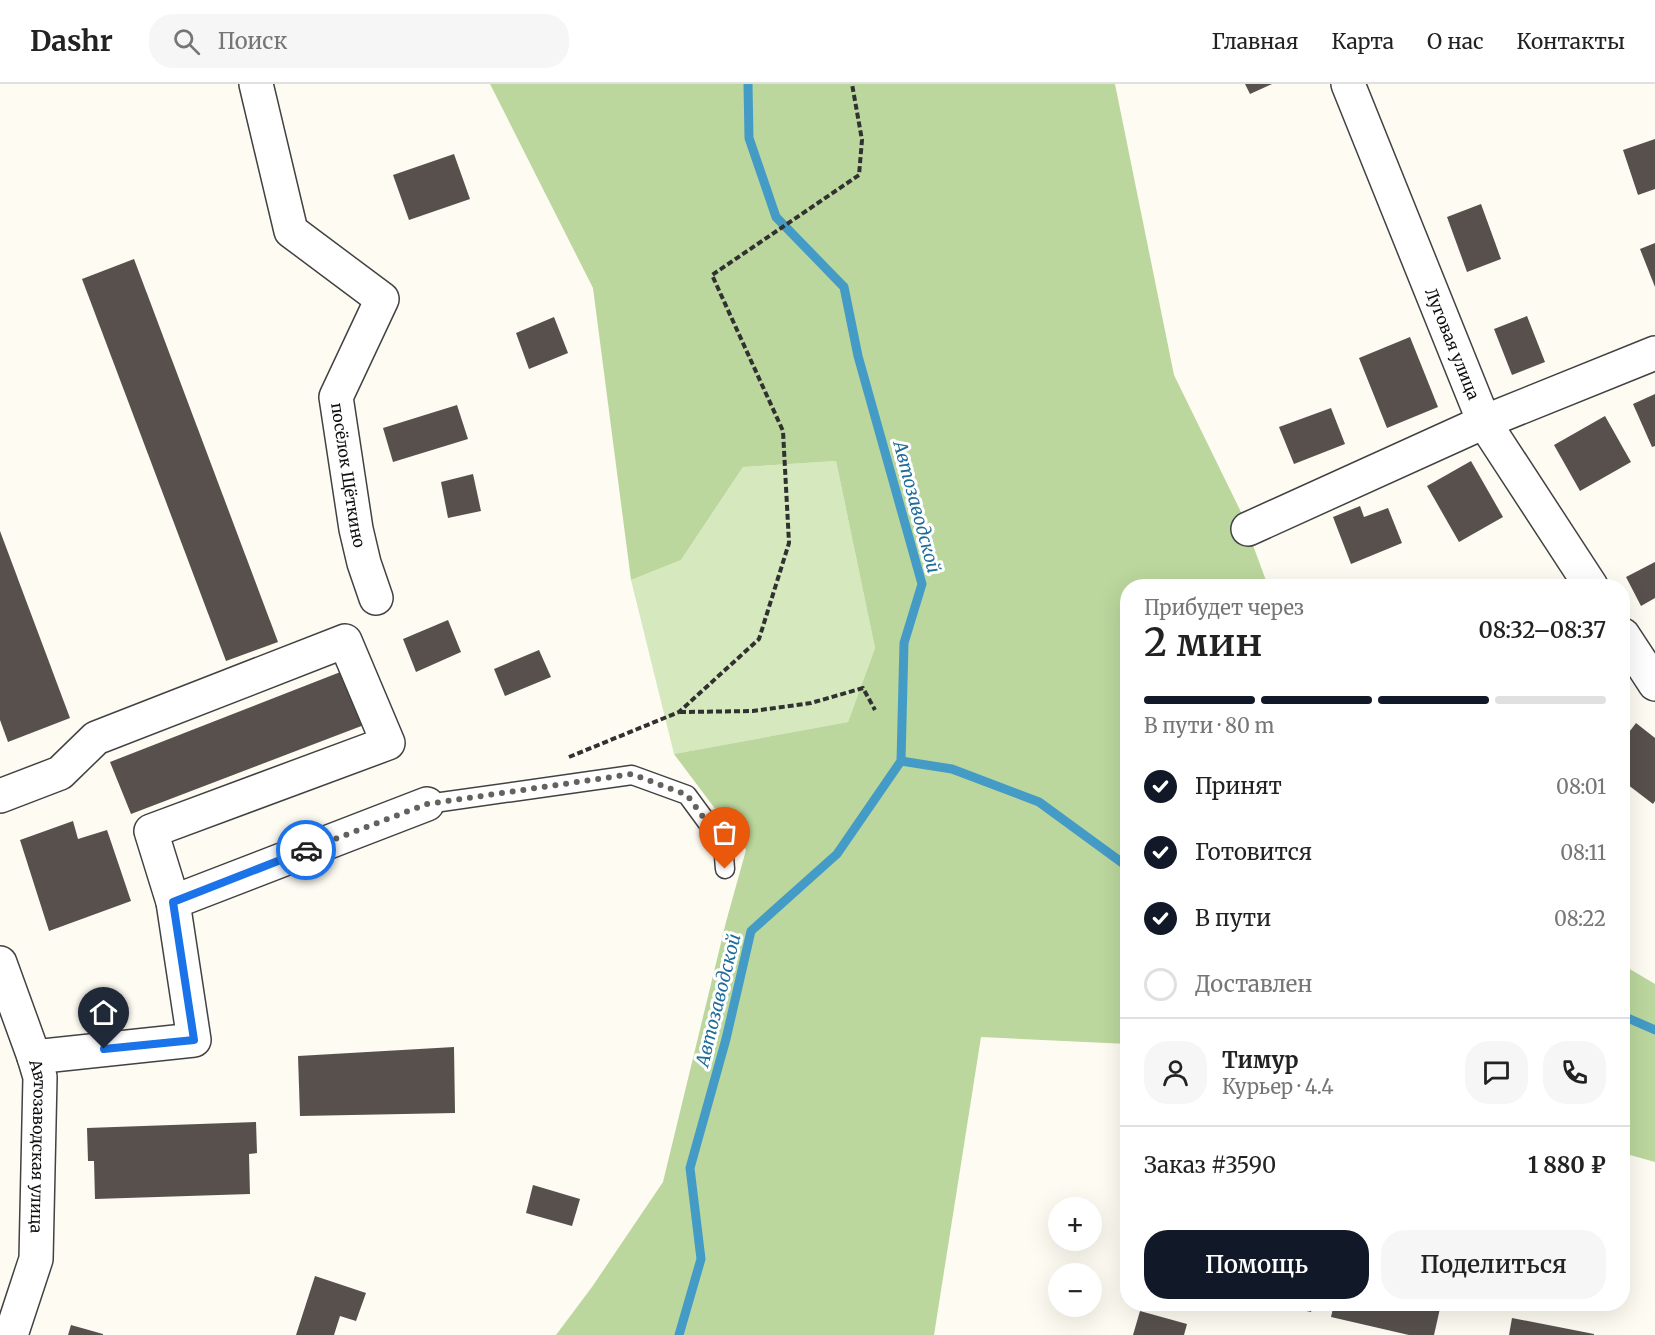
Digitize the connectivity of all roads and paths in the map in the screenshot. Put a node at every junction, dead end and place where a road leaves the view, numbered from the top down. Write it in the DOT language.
graph roads {
  1 [pos="256,84"];
  2 [pos="852,84"];
  3 [pos="1348,84"];
  4 [pos="1655,353"];
  5 [pos="1484,422"];
  6 [pos="1248,529"];
  7 [pos="1586,579"];
  8 [pos="376,598"];
  9 [pos="1630,646"];
  10 [pos="1655,684"];
  11 [pos="875,710"];
  12 [pos="679,712"];
  13 [pos="561,760"];
  14 [pos="0,795"];
  15 [pos="427,804"];
  16 [pos="725,869"];
  17 [pos="173,902"];
  18 [pos="0,963"];
  19 [pos="34,1057"];
  20 [pos="11,1335"];
  1 -- 8 [label="street, посёлок Щёткино"];
  2 -- 12 [label="path"];
  3 -- 5 [label="street, Луговая улица"];
  4 -- 5 [label="street"];
  5 -- 6 [label="street"];
  5 -- 7 [label="street, Луговая улица"];
  9 -- 10 [label="street"];
  11 -- 12 [label="path"];
  12 -- 13 [label="path"];
  14 -- 17 [label="street"];
  15 -- 16 [label="lane"];
  15 -- 17 [label="street"];
  17 -- 19 [label="street"];
  18 -- 19 [label="street, Автозаводская улица"];
  19 -- 20 [label="street, Автозаводская улица"];
}
